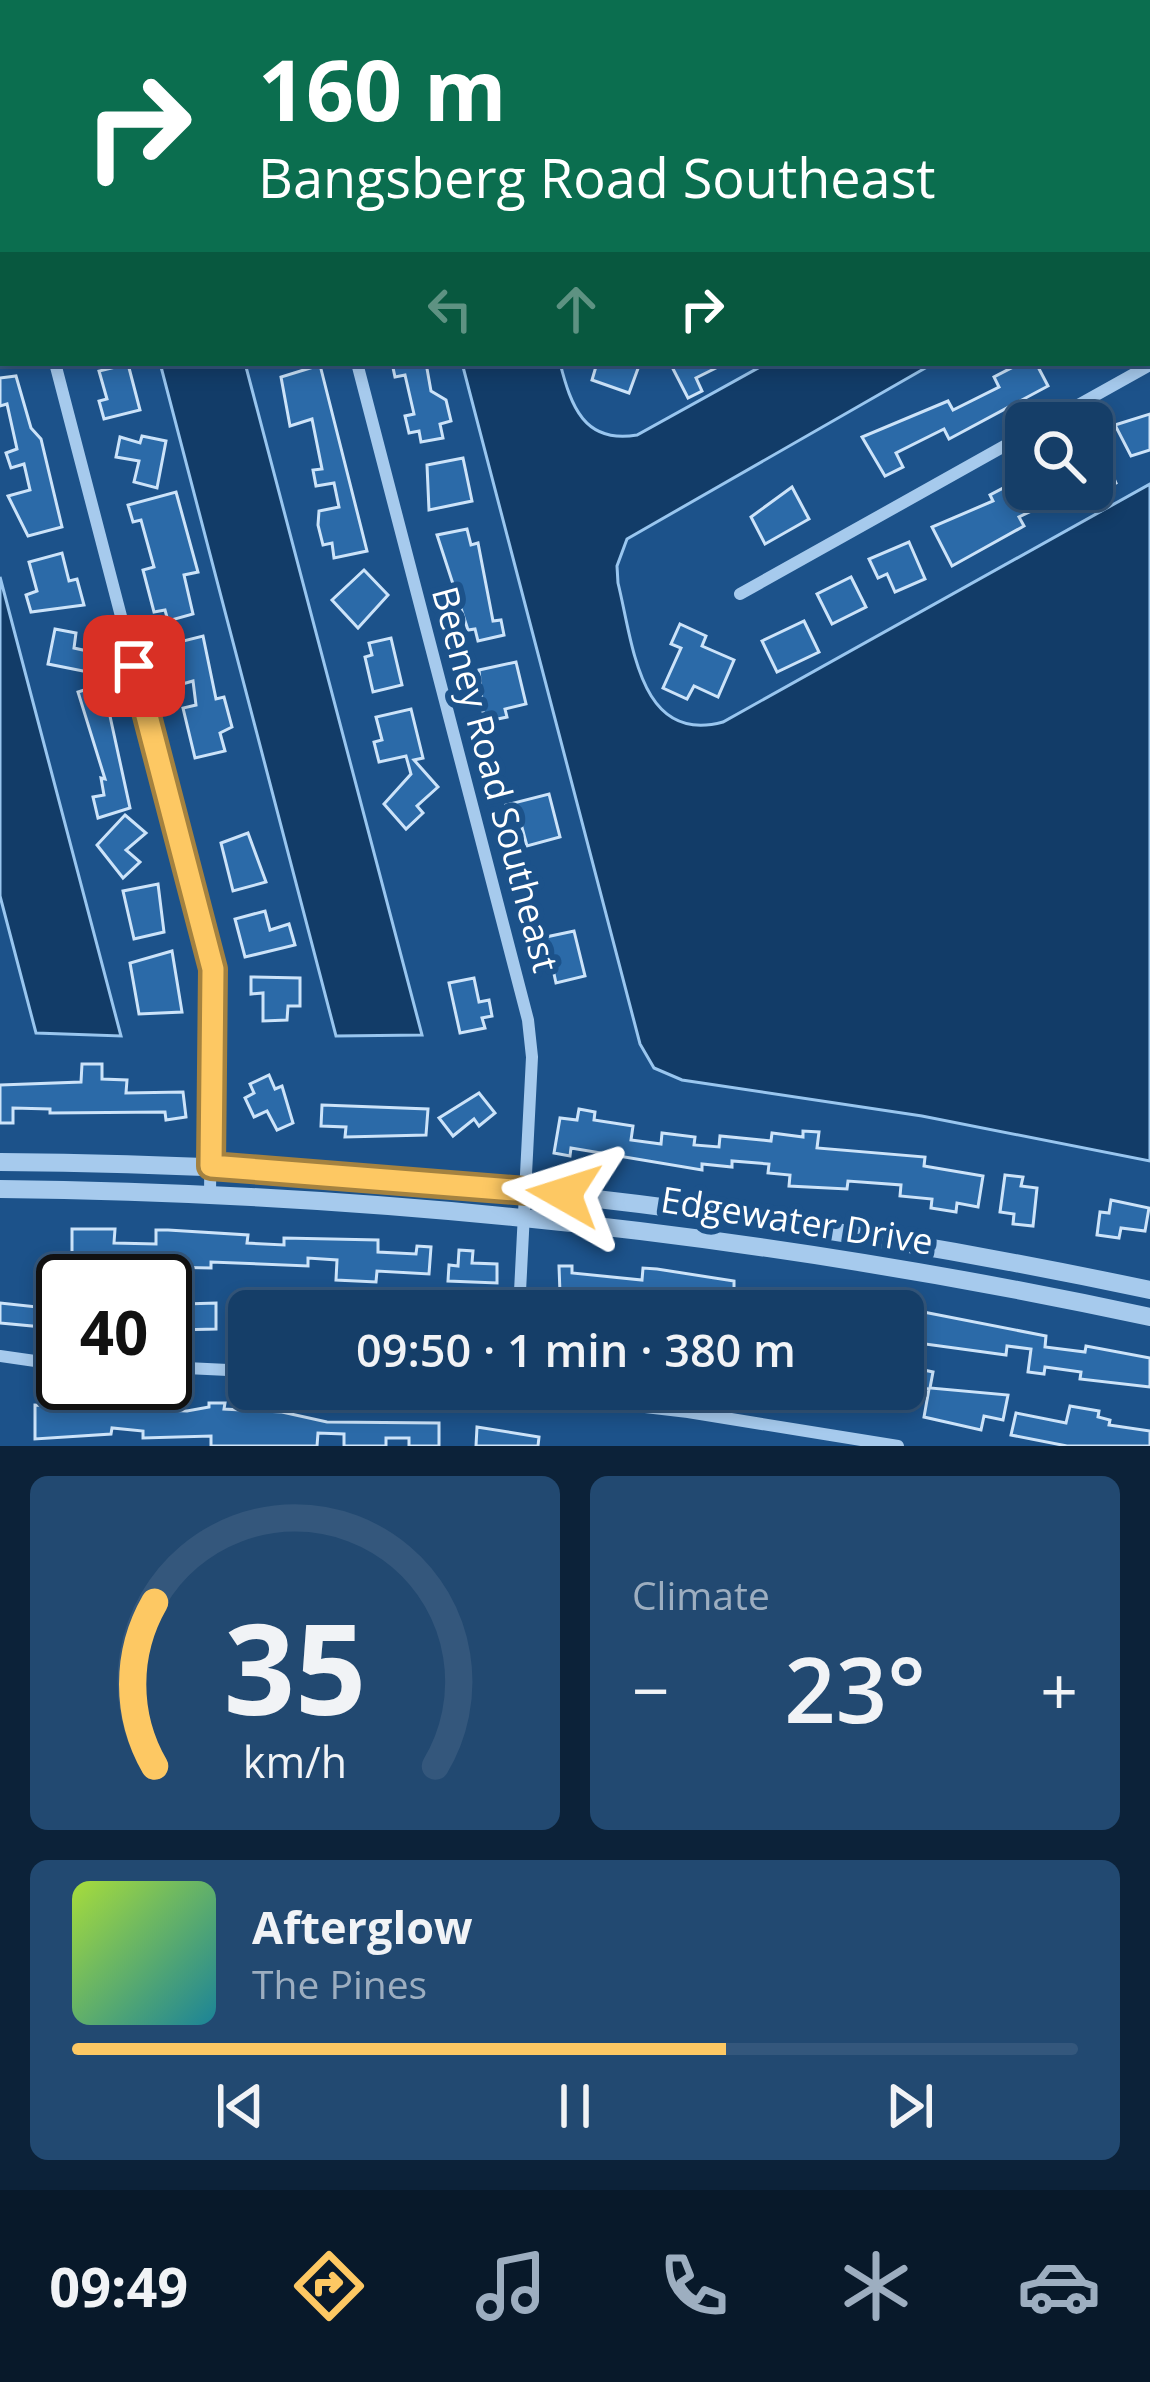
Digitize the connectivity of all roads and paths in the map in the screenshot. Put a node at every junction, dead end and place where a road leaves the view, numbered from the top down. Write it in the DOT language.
graph roads {
  1 [pos="56,366"];
  2 [pos="358,366"];
  3 [pos="1148,366"];
  4 [pos="1084,402"];
  5 [pos="1005,446"];
  6 [pos="740,594"];
  7 [pos="0,1162"];
  8 [pos="211,1166"];
  9 [pos="0,1190"];
  10 [pos="526,1190"];
  11 [pos="210,1193"];
  12 [pos="525,1216"];
  13 [pos="958,1251"];
  14 [pos="951,1276"];
  15 [pos="520,1290"];
  16 [pos="1150,1290"];
  17 [pos="1150,1317"];
  18 [pos="0,1356"];
  19 [pos="36,1361"];
  20 [pos="192,1368"];
  21 [pos="228,1370"];
  22 [pos="651,1410"];
  23 [pos="898,1446"];
  1 -- 8 [label="street"];
  2 -- 10 [label="street, Beeney Road Southeast"];
  3 -- 4 [label="street"];
  5 -- 6 [label="street"];
  7 -- 8 [label="street, Edgewater Drive"];
  8 -- 10 [label="street, Edgewater Drive"];
  8 -- 11 [label="street"];
  9 -- 11 [label="street, Edgewater Drive"];
  10 -- 12 [label="street, Beeney Road Southeast"];
  10 -- 13 [label="street, Edgewater Drive"];
  11 -- 12 [label="street, Edgewater Drive"];
  12 -- 14 [label="street, Edgewater Drive"];
  12 -- 15 [label="street, Beeney Road Southeast"];
  13 -- 14 [label="street"];
  13 -- 16 [label="street, Edgewater Drive"];
  14 -- 17 [label="street, Edgewater Drive"];
  18 -- 19 [label="street"];
  20 -- 21 [label="street"];
  22 -- 23 [label="street"];
}
